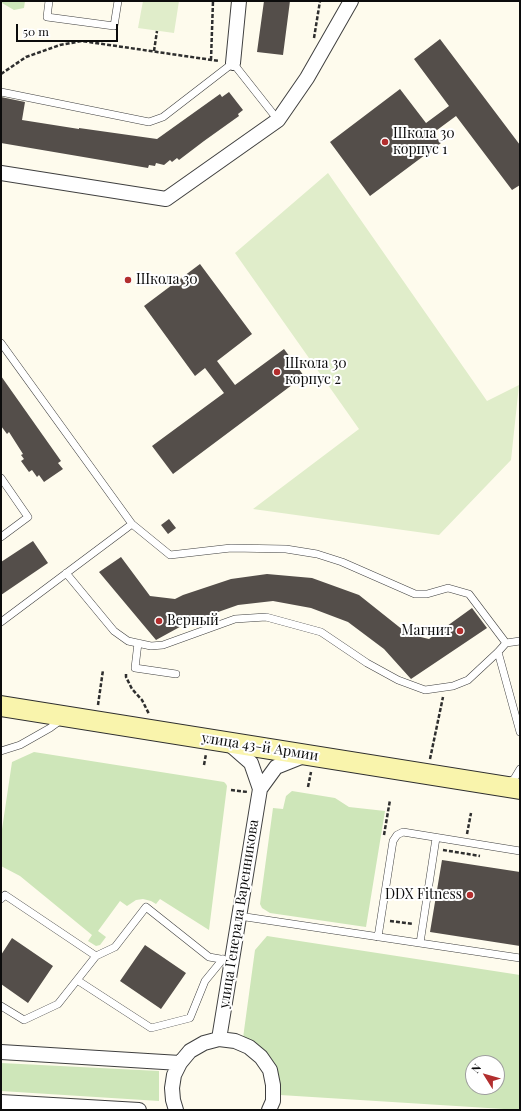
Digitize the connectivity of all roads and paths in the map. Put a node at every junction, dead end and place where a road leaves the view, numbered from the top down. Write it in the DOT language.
graph roads {
  1 [pos="48,1"];
  2 [pos="118,1"];
  3 [pos="212,1"];
  4 [pos="239,1"];
  5 [pos="351,1"];
  6 [pos="157,31"];
  7 [pos="154,51"];
  8 [pos="211,60"];
  9 [pos="233,63"];
  10 [pos="1,74"];
  11 [pos="1,92"];
  12 [pos="278,120"];
  13 [pos="1,173"];
  14 [pos="1,343"];
  15 [pos="1,478"];
  16 [pos="132,524"];
  17 [pos="1,537"];
  18 [pos="66,573"];
  19 [pos="1,622"];
  20 [pos="520,638"];
  21 [pos="506,642"];
  22 [pos="520,642"];
  23 [pos="138,643"];
  24 [pos="498,652"];
  25 [pos="103,670"];
  26 [pos="126,671"];
  27 [pos="176,674"];
  28 [pos="445,687"];
  29 [pos="1,706"];
  30 [pos="97,712"];
  31 [pos="66,716"];
  32 [pos="150,716"];
  33 [pos="520,732"];
  34 [pos="227,742"];
  35 [pos="1,751"];
  36 [pos="306,755"];
  37 [pos="429,765"];
  38 [pos="520,769"];
  39 [pos="511,787"];
  40 [pos="260,789"];
  41 [pos="471,813"];
  42 [pos="467,833"];
  43 [pos="436,838"];
  44 [pos="520,851"];
  45 [pos="1,899"];
  46 [pos="239,916"];
  47 [pos="378,937"];
  48 [pos="420,943"];
  49 [pos="96,956"];
  50 [pos="520,958"];
  51 [pos="227,960"];
  52 [pos="78,980"];
  53 [pos="1,1006"];
  54 [pos="219,1039"];
  55 [pos="1,1052"];
  56 [pos="180,1063"];
  57 [pos="1,1102"];
  58 [pos="139,1110"];
  59 [pos="176,1110"];
  60 [pos="269,1110"];
  1 -- 2 [label="lane"];
  3 -- 8 [label="path"];
  4 -- 9 [label="street"];
  5 -- 12 [label="street"];
  6 -- 7 [label="path"];
  7 -- 8 [label="path"];
  7 -- 10 [label="path"];
  8 -- 9 [label="path"];
  9 -- 11 [label="lane"];
  9 -- 12 [label="lane"];
  12 -- 13 [label="street"];
  14 -- 16 [label="lane"];
  15 -- 17 [label="lane"];
  16 -- 18 [label="lane"];
  16 -- 21 [label="lane"];
  18 -- 19 [label="lane"];
  18 -- 23 [label="lane"];
  20 -- 22 [label="lane"];
  21 -- 22 [label="lane"];
  21 -- 24 [label="lane"];
  23 -- 27 [label="lane"];
  23 -- 28 [label="lane"];
  24 -- 28 [label="lane"];
  24 -- 33 [label="lane"];
  25 -- 30 [label="path"];
  26 -- 32 [label="path"];
  28 -- 37 [label="path"];
  29 -- 31 [label="main road, улица 43-й Армии"];
  31 -- 34 [label="main road, улица 43-й Армии"];
  31 -- 35 [label="lane"];
  34 -- 36 [label="main road, улица 43-й Армии"];
  34 -- 40 [label="street, улица Генерала Варенникова"];
  36 -- 39 [label="main road, улица 43-й Армии"];
  36 -- 40 [label="street, улица Генерала Варенникова"];
  38 -- 39 [label="lane"];
  40 -- 46 [label="street, улица Генерала Варенникова"];
  41 -- 42 [label="path"];
  43 -- 44 [label="lane"];
  43 -- 47 [label="lane"];
  43 -- 48 [label="lane"];
  45 -- 49 [label="lane"];
  46 -- 47 [label="lane"];
  46 -- 51 [label="street, улица Генерала Варенникова"];
  47 -- 48 [label="lane"];
  48 -- 50 [label="lane"];
  49 -- 51 [label="lane"];
  49 -- 52 [label="lane"];
  51 -- 52 [label="lane"];
  51 -- 54 [label="street, улица Генерала Варенникова"];
  52 -- 53 [label="lane"];
  54 -- 56 [label="street"];
  54 -- 60 [label="street"];
  55 -- 56 [label="street"];
  56 -- 59 [label="street"];
  57 -- 58 [label="street"];
}
